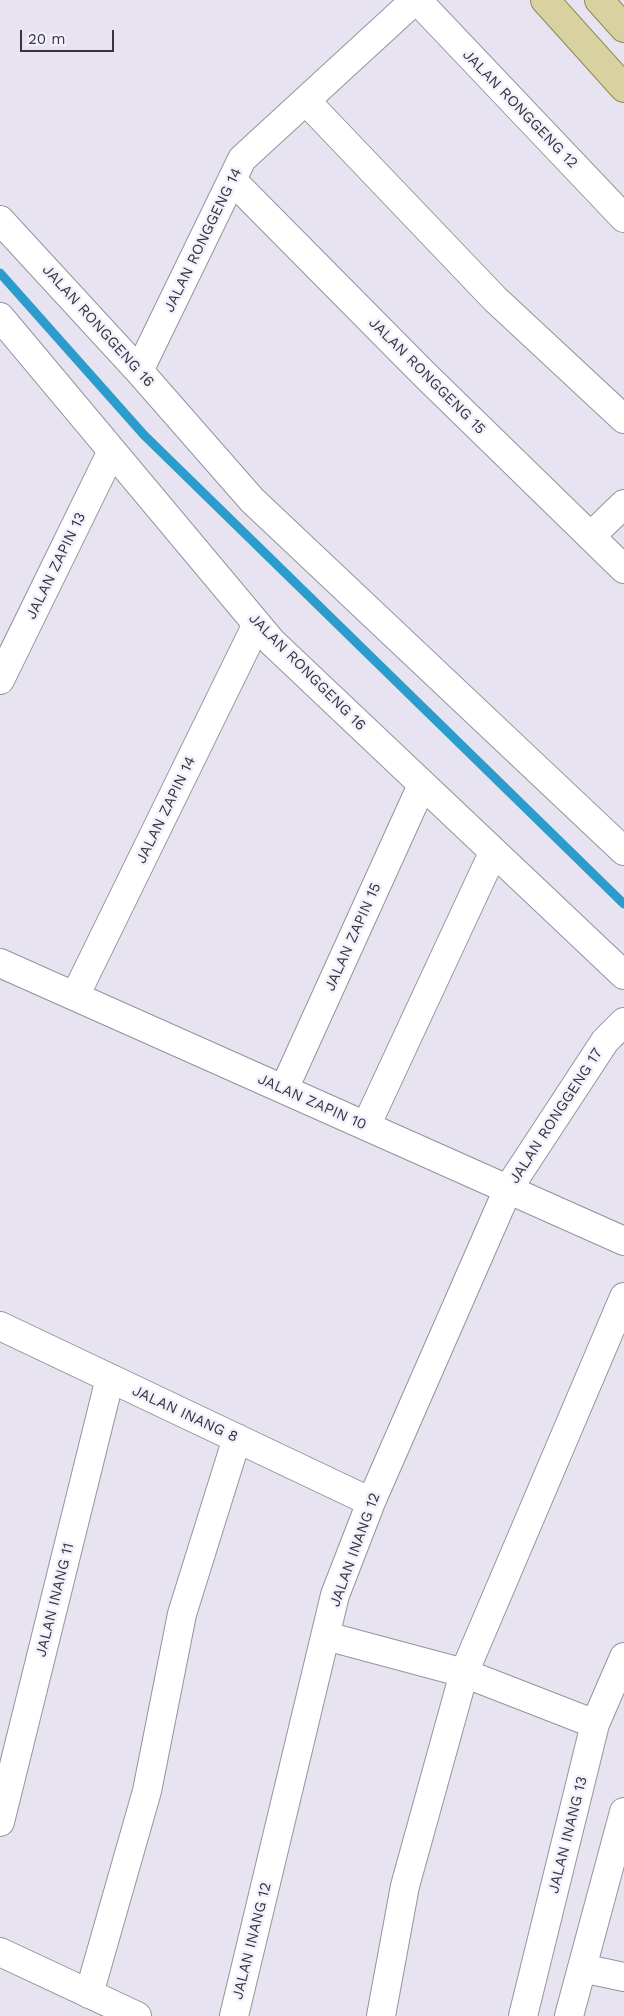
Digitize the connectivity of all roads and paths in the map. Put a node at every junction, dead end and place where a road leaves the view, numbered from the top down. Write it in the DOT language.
graph roads {
  1 [pos="416,0"];
  2 [pos="545,0"];
  3 [pos="599,0"];
  4 [pos="624,28"];
  5 [pos="624,88"];
  6 [pos="306,100"];
  7 [pos="232,180"];
  8 [pos="624,218"];
  9 [pos="0,220"];
  10 [pos="2,325"];
  11 [pos="139,371"];
  12 [pos="624,419"];
  13 [pos="112,451"];
  14 [pos="624,504"];
  15 [pos="591,536"];
  16 [pos="624,569"];
  17 [pos="257,624"];
  18 [pos="0,680"];
  19 [pos="422,784"];
  20 [pos="624,851"];
  21 [pos="493,853"];
  22 [pos="0,963"];
  23 [pos="624,975"];
  24 [pos="75,996"];
  25 [pos="624,1022"];
  26 [pos="284,1089"];
  27 [pos="366,1126"];
  28 [pos="508,1189"];
  29 [pos="624,1241"];
  30 [pos="624,1297"];
  31 [pos="0,1326"];
  32 [pos="110,1378"];
  33 [pos="237,1438"];
  34 [pos="371,1502"];
  35 [pos="326,1636"];
  36 [pos="624,1657"];
  37 [pos="464,1673"];
  38 [pos="595,1724"];
  39 [pos="624,1812"];
  40 [pos="0,1822"];
  41 [pos="0,1952"];
  42 [pos="582,1968"];
  43 [pos="624,1977"];
  44 [pos="89,1994"];
  45 [pos="137,2016"];
  46 [pos="234,2016"];
  47 [pos="381,2016"];
  48 [pos="523,2016"];
  49 [pos="569,2016"];
  1 -- 6 [label="street, JALAN RONGGENG 14"];
  1 -- 8 [label="street, JALAN RONGGENG 12"];
  2 -- 5 [label="main road"];
  3 -- 4 [label="main road"];
  6 -- 7 [label="street, JALAN RONGGENG 14"];
  6 -- 12 [label="street"];
  7 -- 11 [label="street, JALAN RONGGENG 14"];
  7 -- 15 [label="street, JALAN RONGGENG 15"];
  9 -- 11 [label="street, JALAN RONGGENG 16"];
  10 -- 13 [label="street, JALAN RONGGENG 16"];
  11 -- 20 [label="street, JALAN RONGGENG 16"];
  13 -- 17 [label="street, JALAN RONGGENG 16"];
  13 -- 18 [label="street, JALAN ZAPIN 13"];
  14 -- 15 [label="street"];
  15 -- 16 [label="street, JALAN RONGGENG 15"];
  17 -- 19 [label="street, JALAN RONGGENG 16"];
  17 -- 24 [label="street, JALAN ZAPIN 14"];
  19 -- 21 [label="street, JALAN RONGGENG 16"];
  19 -- 26 [label="street, JALAN ZAPIN 15"];
  21 -- 23 [label="street, JALAN RONGGENG 16"];
  21 -- 27 [label="street"];
  22 -- 24 [label="street, JALAN ZAPIN 10"];
  24 -- 26 [label="street, JALAN ZAPIN 10"];
  25 -- 28 [label="street, JALAN RONGGENG 17"];
  26 -- 27 [label="street, JALAN ZAPIN 10"];
  27 -- 28 [label="street, JALAN ZAPIN 10"];
  28 -- 29 [label="street, JALAN ZAPIN 10"];
  28 -- 34 [label="street, JALAN INANG 12"];
  30 -- 37 [label="street"];
  31 -- 32 [label="street, JALAN INANG 8"];
  32 -- 33 [label="street, JALAN INANG 8"];
  32 -- 40 [label="street, JALAN INANG 11"];
  33 -- 34 [label="street, JALAN INANG 8"];
  33 -- 44 [label="street"];
  34 -- 35 [label="street, JALAN INANG 12"];
  35 -- 37 [label="street"];
  35 -- 46 [label="street, JALAN INANG 12"];
  36 -- 38 [label="street, JALAN INANG 13"];
  37 -- 38 [label="street"];
  37 -- 47 [label="street"];
  38 -- 48 [label="street, JALAN INANG 13"];
  39 -- 42 [label="street"];
  41 -- 44 [label="street"];
  42 -- 43 [label="street"];
  42 -- 49 [label="street"];
  44 -- 45 [label="street"];
}
